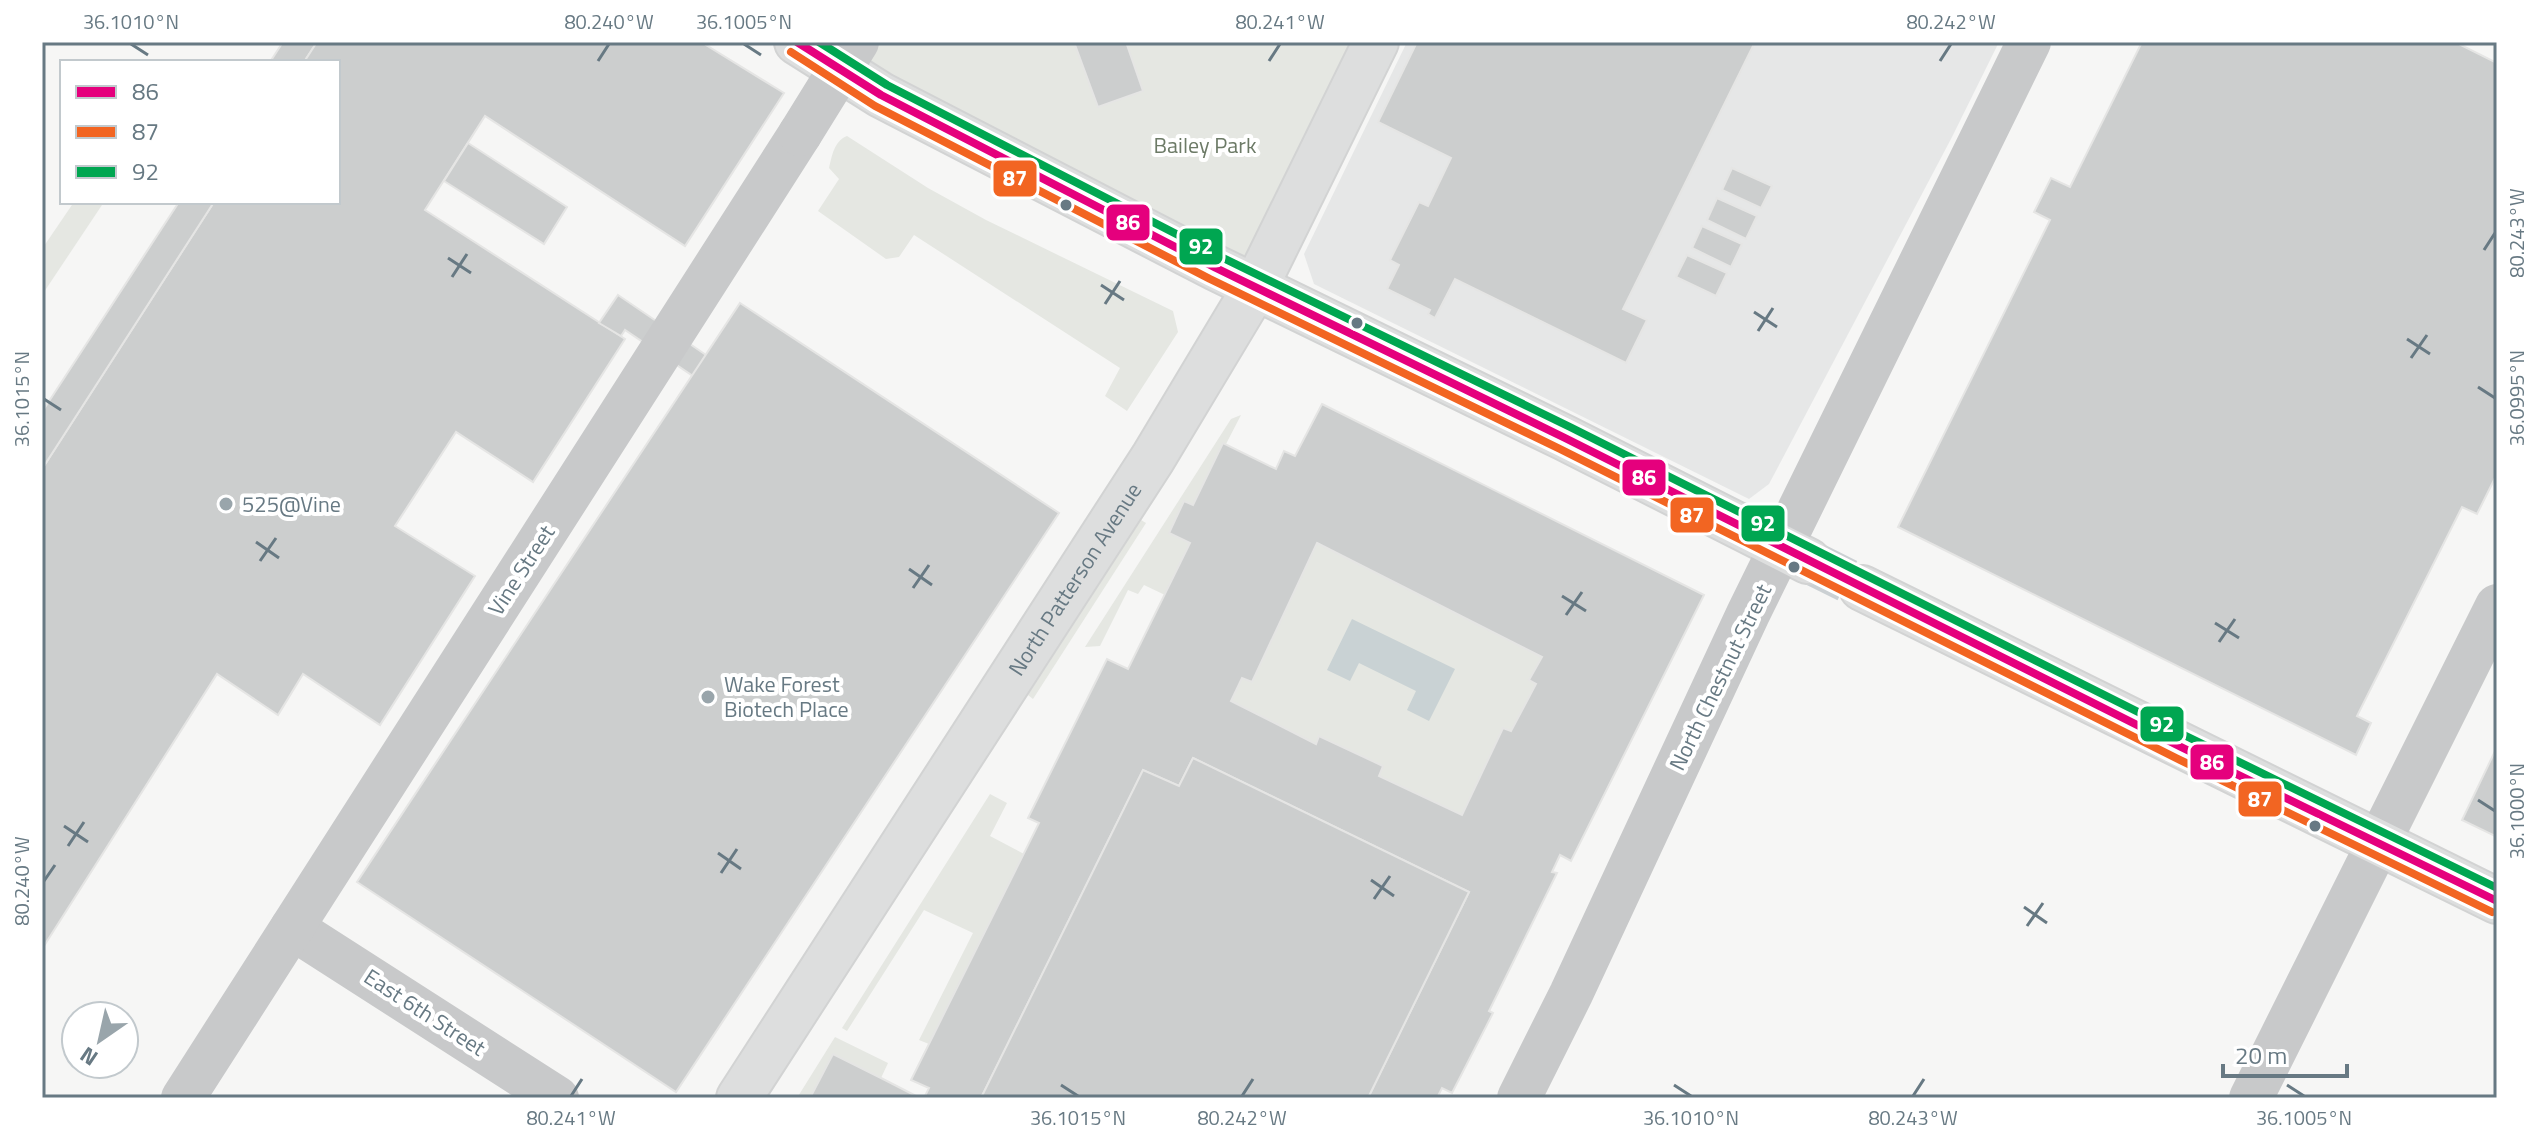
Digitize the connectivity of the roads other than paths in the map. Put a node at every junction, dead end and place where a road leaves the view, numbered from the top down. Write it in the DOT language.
graph roads {
  1 [pos="797,42"];
  2 [pos="857,42"];
  3 [pos="1376,42"];
  4 [pos="2029,42"];
  5 [pos="1255,288"];
  6 [pos="1795,554"];
  7 [pos="1862,588"];
  8 [pos="2497,606"];
  9 [pos="2377,844"];
  10 [pos="2497,901"];
  11 [pos="292,928"];
  12 [pos="183,1098"];
  13 [pos="557,1098"];
  14 [pos="739,1098"];
  15 [pos="1519,1098"];
  16 [pos="2251,1098"];
  1 -- 5 [label="main road"];
  2 -- 11 [label="street, Vine Street, bridge"];
  3 -- 5 [label="main road, North Patterson Avenue"];
  4 -- 6 [label="street, North Chestnut Street"];
  5 -- 6 [label="main road"];
  5 -- 14 [label="main road, North Patterson Avenue"];
  6 -- 15 [label="street, North Chestnut Street"];
  7 -- 9 [label="main road"];
  8 -- 9 [label="street"];
  9 -- 10 [label="main road"];
  9 -- 16 [label="street"];
  11 -- 12 [label="street, Vine Street"];
  11 -- 13 [label="street, East 6th Street"];
}
